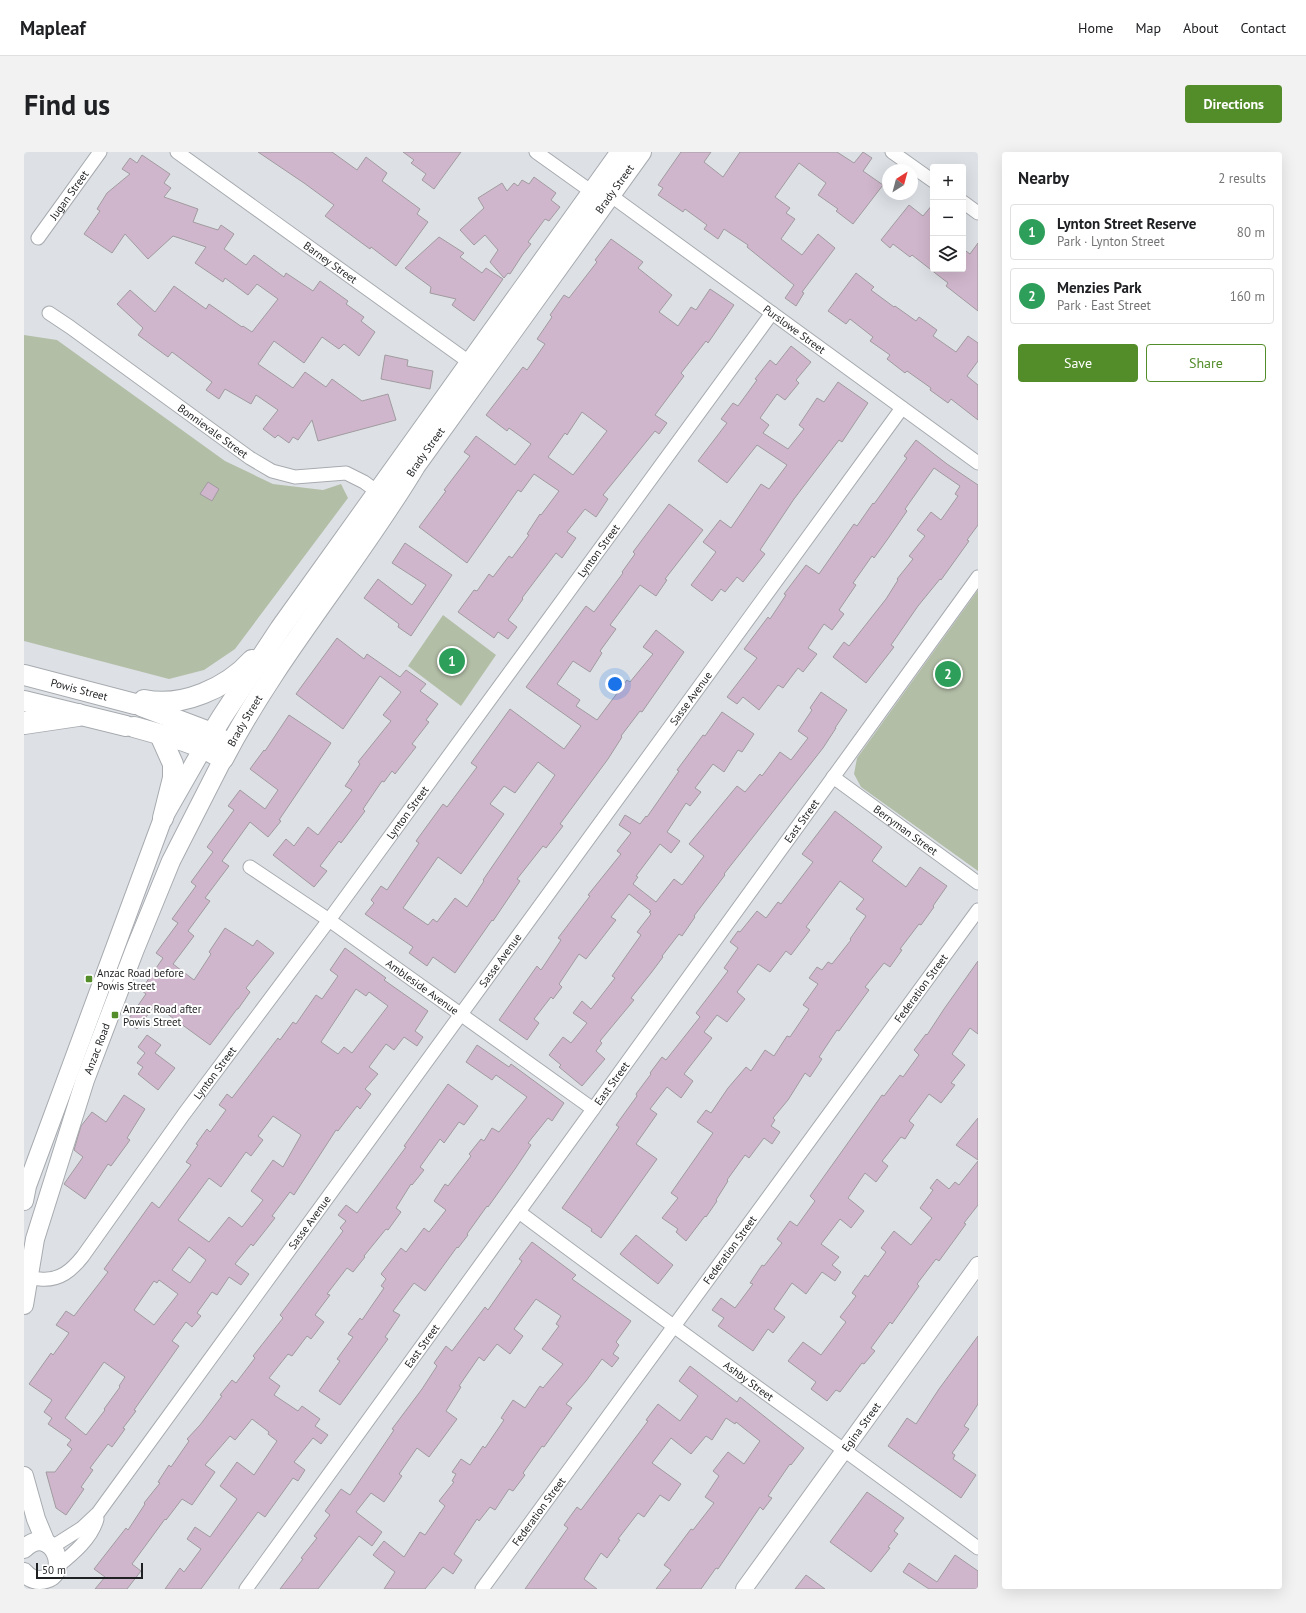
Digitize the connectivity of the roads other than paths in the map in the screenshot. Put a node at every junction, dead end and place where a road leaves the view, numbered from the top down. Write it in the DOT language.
graph roads {
  1 [pos="100,152"];
  2 [pos="177,152"];
  3 [pos="536,152"];
  4 [pos="621,152"];
  5 [pos="641,152"];
  6 [pos="892,152"];
  7 [pos="930,179"];
  8 [pos="601,194"];
  9 [pos="966,204"];
  10 [pos="978,213"];
  11 [pos="38,238"];
  12 [pos="48,313"];
  13 [pos="772,313"];
  14 [pos="477,367"];
  15 [pos="902,408"];
  16 [pos="978,463"];
  17 [pos="385,498"];
  18 [pos="978,577"];
  19 [pos="271,642"];
  20 [pos="24,675"];
  21 [pos="24,701"];
  22 [pos="139,702"];
  23 [pos="78,715"];
  24 [pos="24,723"];
  25 [pos="160,735"];
  26 [pos="208,741"];
  27 [pos="226,752"];
  28 [pos="833,777"];
  29 [pos="163,818"];
  30 [pos="250,867"];
  31 [pos="978,883"];
  32 [pos="978,910"];
  33 [pos="328,920"];
  34 [pos="462,1015"];
  35 [pos="593,1109"];
  36 [pos="24,1201"];
  37 [pos="519,1212"];
  38 [pos="978,1264"];
  39 [pos="26,1277"];
  40 [pos="24,1305"];
  41 [pos="673,1327"];
  42 [pos="845,1450"];
  43 [pos="24,1476"];
  44 [pos="98,1513"];
  45 [pos="49,1545"];
  46 [pos="978,1548"];
  47 [pos="24,1549"];
  48 [pos="56,1576"];
  49 [pos="32,1580"];
  50 [pos="246,1589"];
  51 [pos="482,1589"];
  52 [pos="744,1589"];
  1 -- 11 [label="street, Jugan Street"];
  2 -- 14 [label="street, Barney Street"];
  3 -- 8 [label="street, Purslowe Street"];
  4 -- 8 [label="main road, Brady Street"];
  5 -- 8 [label="main road, Brady Street"];
  6 -- 7 [label="street"];
  8 -- 13 [label="street, Purslowe Street"];
  8 -- 14 [label="main road, Brady Street"];
  9 -- 10 [label="street"];
  12 -- 17 [label="street, Bonnievale Street"];
  13 -- 15 [label="street, Purslowe Street"];
  13 -- 33 [label="street, Lynton Street"];
  14 -- 17 [label="main road, Brady Street"];
  15 -- 16 [label="street, Purslowe Street"];
  15 -- 34 [label="street, Sasse Avenue"];
  17 -- 19 [label="main road, Brady Street"];
  17 -- 27 [label="main road, Brady Street"];
  18 -- 28 [label="street, East Street"];
  19 -- 22 [label="main road"];
  19 -- 26 [label="main road, Brady Street"];
  20 -- 22 [label="main road, Powis Street"];
  21 -- 23 [label="main road, Powis Street"];
  22 -- 26 [label="main road, Powis Street"];
  23 -- 24 [label="highway"];
  23 -- 25 [label="main road, Powis Street"];
  25 -- 26 [label="main road, Powis Street"];
  25 -- 29 [label="main road"];
  26 -- 27 [label="main road, Powis Street"];
  26 -- 29 [label="main road, Anzac Road"];
  27 -- 39 [label="main road, Anzac Road"];
  28 -- 31 [label="street, Berryman Street"];
  28 -- 35 [label="street, East Street"];
  29 -- 36 [label="main road, Anzac Road"];
  30 -- 33 [label="street, Ambleside Avenue"];
  32 -- 41 [label="street, Federation Street"];
  33 -- 34 [label="street, Ambleside Avenue"];
  33 -- 39 [label="street, Lynton Street"];
  34 -- 35 [label="street, Ambleside Avenue"];
  34 -- 44 [label="street, Sasse Avenue"];
  35 -- 37 [label="street, East Street"];
  37 -- 41 [label="street, Ashby Street"];
  37 -- 50 [label="street, East Street"];
  38 -- 42 [label="street, Egina Street"];
  39 -- 40 [label="main road, Anzac Road"];
  41 -- 42 [label="street, Ashby Street"];
  41 -- 51 [label="street, Federation Street"];
  42 -- 46 [label="street, Ashby Street"];
  42 -- 52 [label="street, Egina Street"];
  43 -- 45 [label="main road"];
  44 -- 45 [label="street, Sasse Avenue"];
  44 -- 48 [label="street, Sasse Avenue"];
  45 -- 47 [label="main road"];
  45 -- 48 [label="main road"];
  48 -- 49 [label="main road"];
}
